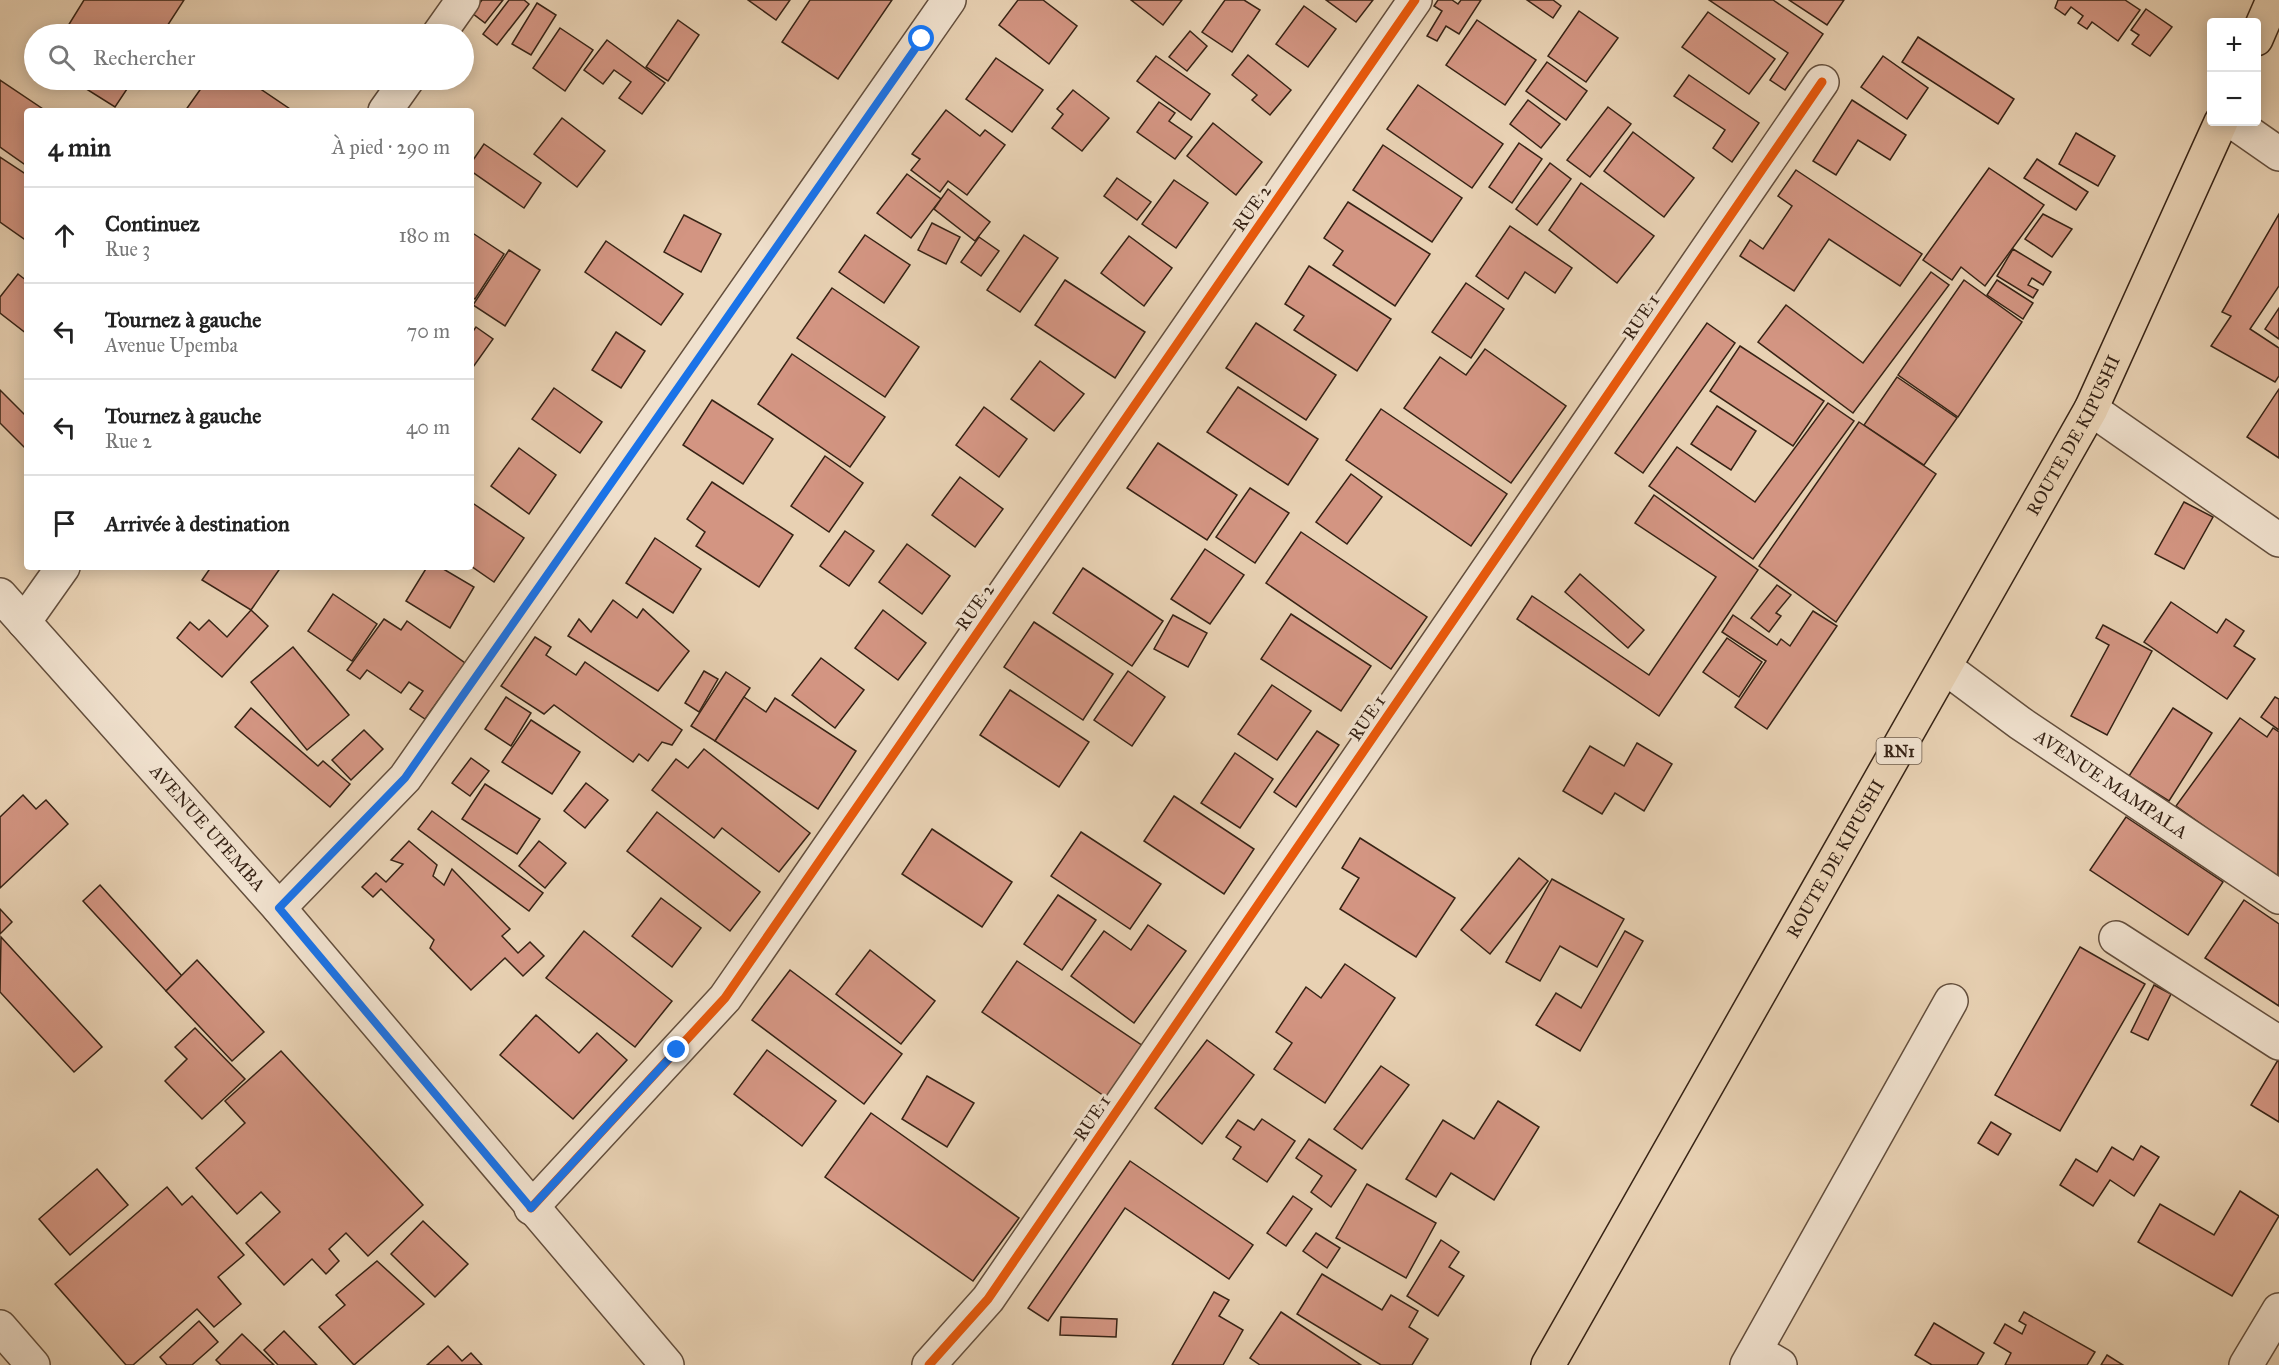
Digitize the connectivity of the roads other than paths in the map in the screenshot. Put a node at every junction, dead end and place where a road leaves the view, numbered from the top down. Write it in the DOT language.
graph roads {
  1 [pos="463,0"];
  2 [pos="949,0"];
  3 [pos="1415,0"];
  4 [pos="2273,0"];
  5 [pos="445,24"];
  6 [pos="2261,28"];
  7 [pos="1822,82"];
  8 [pos="400,90"];
  9 [pos="387,108"];
  10 [pos="2219,126"];
  11 [pos="2239,126"];
  12 [pos="2279,154"];
  13 [pos="2091,409"];
  14 [pos="2279,540"];
  15 [pos="61,570"];
  16 [pos="0,595"];
  17 [pos="24,622"];
  18 [pos="1946,668"];
  19 [pos="2279,897"];
  20 [pos="279,908"];
  21 [pos="2116,938"];
  22 [pos="1952,1001"];
  23 [pos="2279,1043"];
  24 [pos="531,1208"];
  25 [pos="2279,1310"];
  26 [pos="0,1327"];
  27 [pos="1761,1360"];
  28 [pos="2254,1362"];
  29 [pos="33,1365"];
  30 [pos="667,1365"];
  31 [pos="929,1365"];
  32 [pos="1548,1365"];
  1 -- 5 [label="street"];
  2 -- 20 [label="street"];
  3 -- 24 [label="street, RUE 2"];
  4 -- 6 [label="highway"];
  7 -- 31 [label="street, RUE 1"];
  8 -- 9 [label="street"];
  10 -- 13 [label="highway, ROUTE DE KIPUSHI / RN1"];
  11 -- 12 [label="street"];
  13 -- 14 [label="street"];
  13 -- 18 [label="highway, ROUTE DE KIPUSHI / RN1"];
  15 -- 17 [label="street"];
  16 -- 17 [label="street, AVENUE UPEMBA"];
  17 -- 20 [label="street, AVENUE UPEMBA"];
  18 -- 19 [label="street, AVENUE MAMPALA"];
  18 -- 32 [label="highway, ROUTE DE KIPUSHI / RN1"];
  20 -- 24 [label="street, AVENUE UPEMBA"];
  21 -- 23 [label="street"];
  22 -- 27 [label="street"];
  24 -- 30 [label="street, AVENUE UPEMBA"];
  25 -- 28 [label="street"];
  26 -- 29 [label="street"];
}
